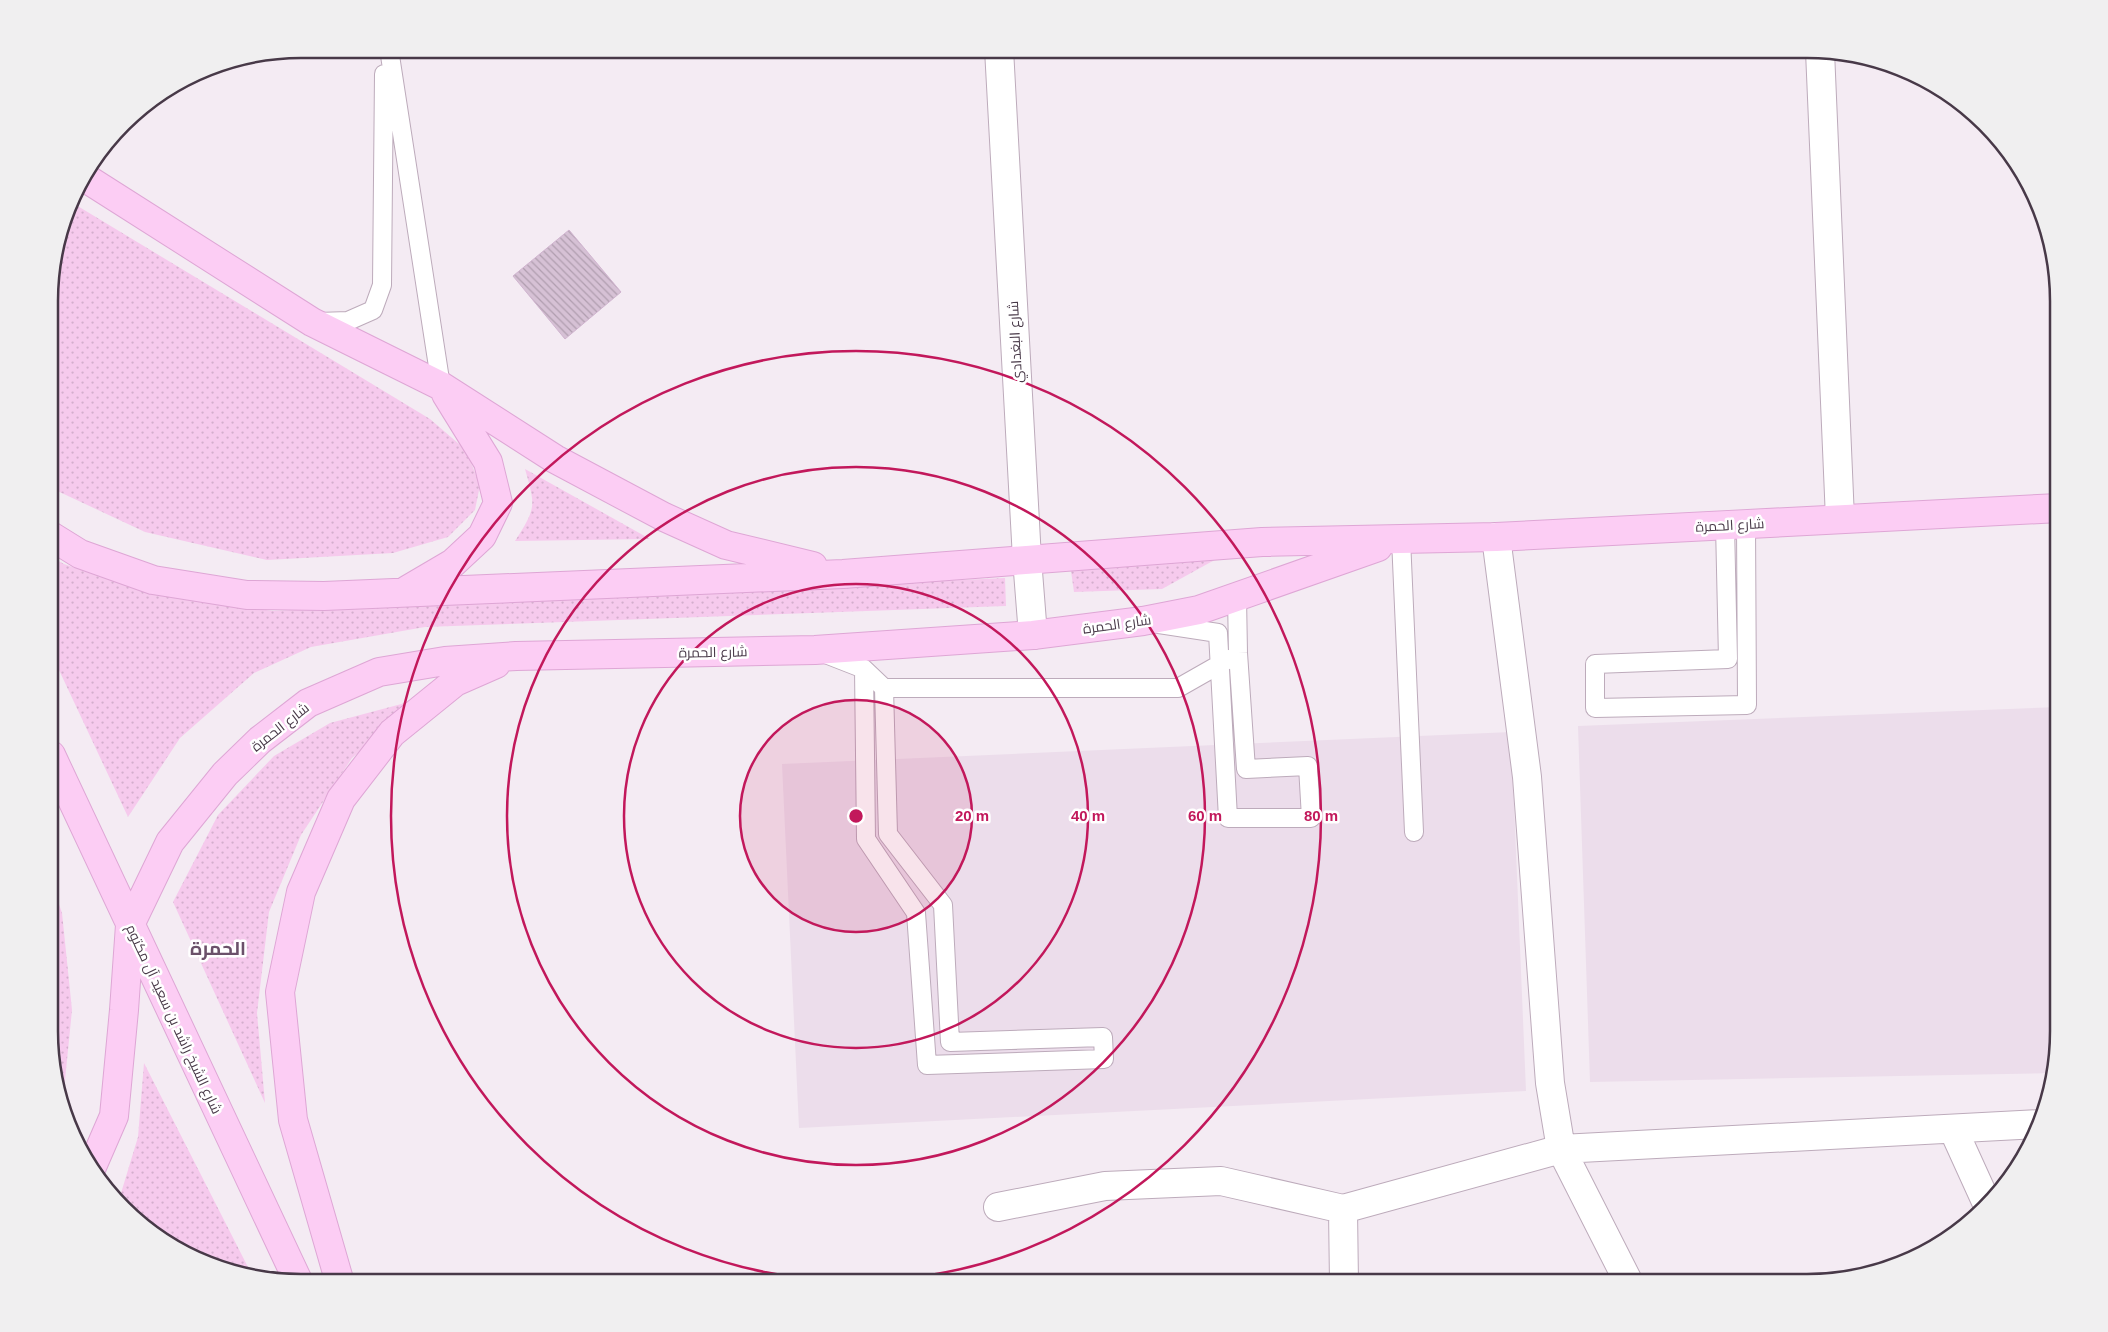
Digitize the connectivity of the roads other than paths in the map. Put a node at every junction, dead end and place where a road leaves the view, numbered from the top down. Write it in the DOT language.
graph roads {
  1 [pos="385,58"];
  2 [pos="390,58"];
  3 [pos="999,58"];
  4 [pos="1820,58"];
  5 [pos="89,180"];
  6 [pos="312,322"];
  7 [pos="441,386"];
  8 [pos="2050,508"];
  9 [pos="1840,519"];
  10 [pos="1735,525"];
  11 [pos="1496,537"];
  12 [pos="1401,539"];
  13 [pos="58,540"];
  14 [pos="1027,559"];
  15 [pos="843,574"];
  16 [pos="403,593"];
  17 [pos="1237,597"];
  18 [pos="1143,621"];
  19 [pos="1033,635"];
  20 [pos="815,650"];
  21 [pos="1238,653"];
  22 [pos="516,656"];
  23 [pos="1220,664"];
  24 [pos="864,669"];
  25 [pos="884,688"];
  26 [pos="58,770"];
  27 [pos="1414,832"];
  28 [pos="130,925"];
  29 [pos="2032,1125"];
  30 [pos="1952,1130"];
  31 [pos="1561,1149"];
  32 [pos="95,1161"];
  33 [pos="1984,1198"];
  34 [pos="998,1208"];
  35 [pos="1343,1209"];
  36 [pos="295,1274"];
  37 [pos="337,1274"];
  38 [pos="1344,1274"];
  39 [pos="1624,1274"];
  1 -- 6 [label="lane"];
  2 -- 7 [label="lane"];
  3 -- 14 [label="street, شارع البغدادي"];
  4 -- 9 [label="street"];
  5 -- 6 [label="street"];
  6 -- 7 [label="street"];
  7 -- 15 [label="street"];
  7 -- 16 [label="street"];
  8 -- 9 [label="street, شارع الحمرة"];
  9 -- 10 [label="street, شارع الحمرة"];
  10 -- 10 [label="lane"];
  10 -- 11 [label="street, شارع الحمرة"];
  11 -- 12 [label="street, شارع الحمرة"];
  11 -- 31 [label="street"];
  12 -- 14 [label="street, شارع الحمرة"];
  12 -- 17 [label="street, شارع الحمرة"];
  12 -- 27 [label="lane"];
  13 -- 16 [label="street, شارع الحمرة"];
  14 -- 15 [label="street, شارع الحمرة"];
  14 -- 19 [label="street, شارع البغدادي"];
  15 -- 16 [label="street, شارع الحمرة"];
  17 -- 18 [label="street, شارع الحمرة"];
  17 -- 21 [label="lane"];
  18 -- 19 [label="street, شارع الحمرة"];
  18 -- 23 [label="lane"];
  19 -- 20 [label="street, شارع الحمرة"];
  20 -- 22 [label="street, شارع الحمرة"];
  20 -- 24 [label="lane"];
  21 -- 23 [label="lane"];
  21 -- 23 [label="lane"];
  22 -- 28 [label="street, شارع الحمرة"];
  22 -- 37 [label="street"];
  23 -- 25 [label="lane"];
  24 -- 25 [label="lane"];
  24 -- 25 [label="lane"];
  26 -- 28 [label="street, شارع الشيخ راشد بن سعيد آل مكتوم"];
  28 -- 32 [label="street"];
  28 -- 36 [label="street, شارع الشيخ راشد بن سعيد آل مكتوم"];
  29 -- 30 [label="street"];
  30 -- 31 [label="street"];
  30 -- 33 [label="street"];
  31 -- 35 [label="street"];
  31 -- 39 [label="street"];
  34 -- 35 [label="street"];
  35 -- 38 [label="street"];
}
